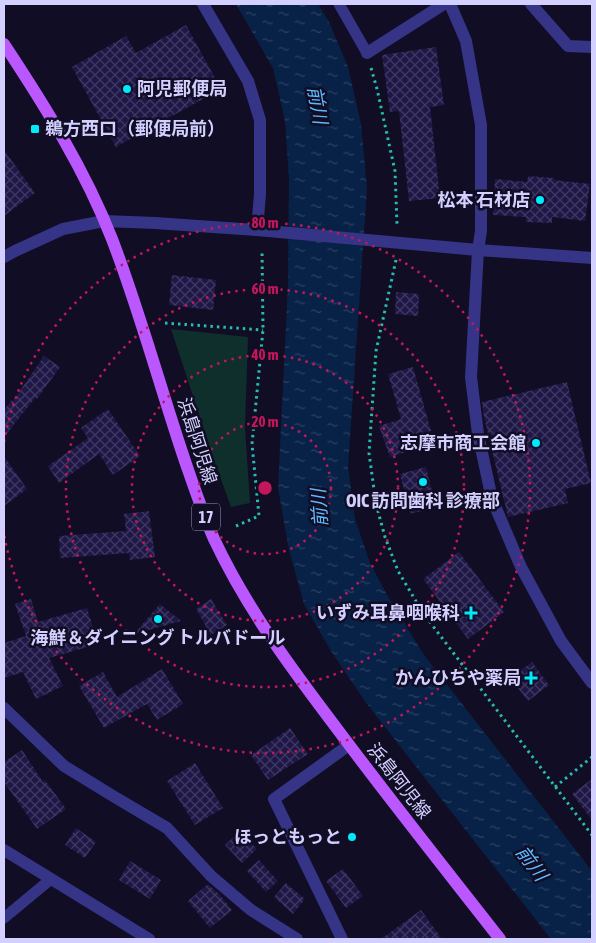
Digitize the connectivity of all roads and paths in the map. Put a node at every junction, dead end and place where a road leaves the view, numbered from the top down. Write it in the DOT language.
graph roads {
  1 [pos="203,4"];
  2 [pos="339,4"];
  3 [pos="444,4"];
  4 [pos="450,4"];
  5 [pos="531,4"];
  6 [pos="4,44"];
  7 [pos="592,47"];
  8 [pos="367,53"];
  9 [pos="104,221"];
  10 [pos="397,224"];
  11 [pos="262,231"];
  12 [pos="262,250"];
  13 [pos="478,250"];
  14 [pos="4,257"];
  15 [pos="592,258"];
  16 [pos="397,259"];
  17 [pos="165,322"];
  18 [pos="263,330"];
  19 [pos="236,526"];
  20 [pos="592,683"];
  21 [pos="4,708"];
  22 [pos="349,745"];
  23 [pos="592,757"];
  24 [pos="555,787"];
  25 [pos="592,835"];
  26 [pos="4,850"];
  27 [pos="51,879"];
  28 [pos="4,918"];
  29 [pos="149,939"];
  30 [pos="297,939"];
  31 [pos="342,939"];
  32 [pos="500,939"];
  1 -- 11 [label="street"];
  2 -- 8 [label="lane"];
  3 -- 8 [label="street"];
  4 -- 13 [label="street"];
  5 -- 7 [label="street"];
  6 -- 9 [label="main road, 浜島阿児線 / 17"];
  8 -- 10 [label="path"];
  9 -- 11 [label="street"];
  9 -- 14 [label="street"];
  9 -- 22 [label="main road, 浜島阿児線 / 17"];
  11 -- 13 [label="street"];
  12 -- 18 [label="path"];
  13 -- 15 [label="street"];
  13 -- 20 [label="street"];
  16 -- 24 [label="path"];
  17 -- 18 [label="path"];
  18 -- 19 [label="path"];
  21 -- 30 [label="street"];
  22 -- 31 [label="street"];
  22 -- 32 [label="main road, 浜島阿児線 / 17"];
  23 -- 24 [label="path"];
  24 -- 25 [label="path"];
  26 -- 27 [label="street"];
  27 -- 28 [label="lane"];
  27 -- 29 [label="street"];
}
